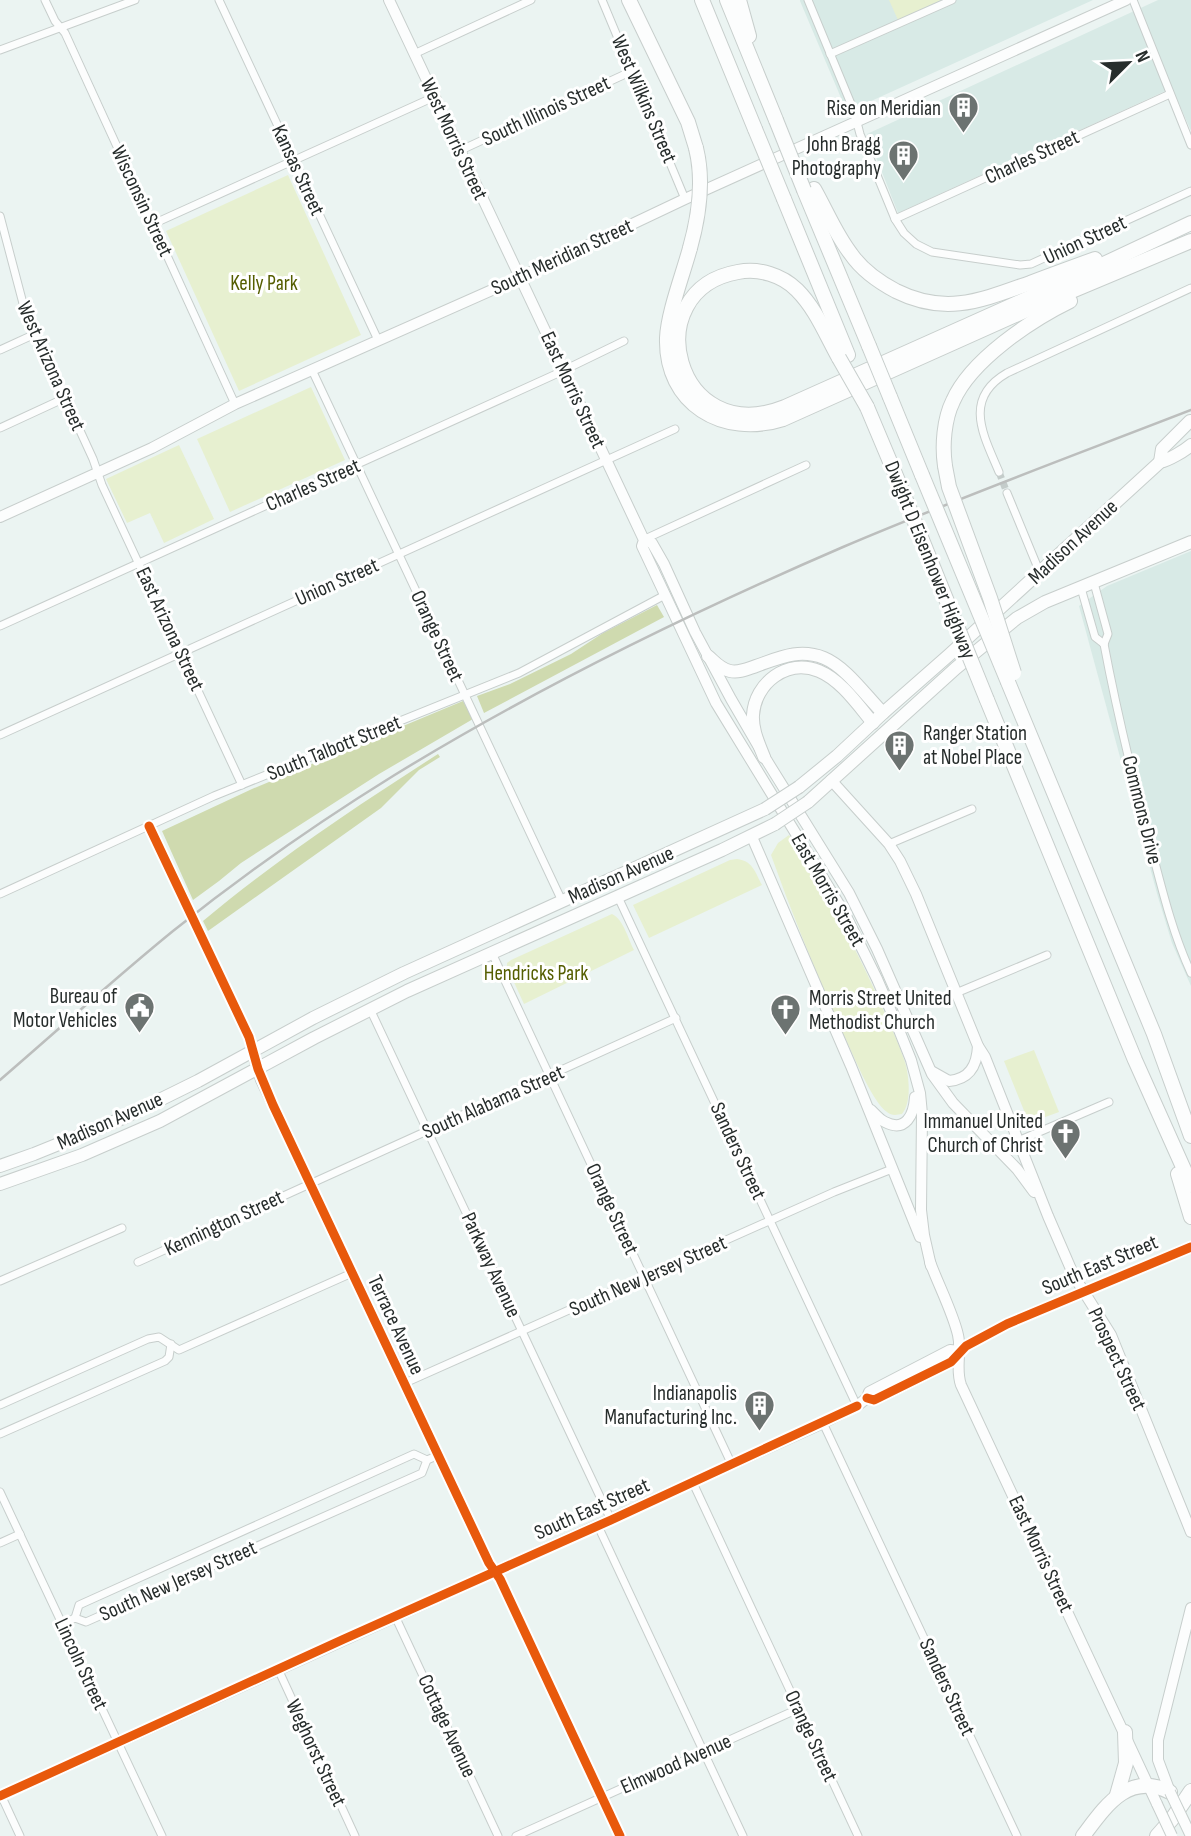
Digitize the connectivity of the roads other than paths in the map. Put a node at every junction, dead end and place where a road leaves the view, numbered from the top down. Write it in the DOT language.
graph roads {
  1 [pos="45,0"];
  2 [pos="135,0"];
  3 [pos="219,0"];
  4 [pos="388,0"];
  5 [pos="531,0"];
  6 [pos="602,0"];
  7 [pos="629,0"];
  8 [pos="700,0"];
  9 [pos="727,0"];
  10 [pos="738,0"];
  11 [pos="808,0"];
  12 [pos="952,0"];
  13 [pos="1126,0"];
  14 [pos="1133,0"];
  15 [pos="741,21"];
  16 [pos="61,28"];
  17 [pos="0,51"];
  18 [pos="414,54"];
  19 [pos="830,54"];
  20 [pos="632,71"];
  21 [pos="1170,94"];
  22 [pos="434,97"];
  23 [pos="858,121"];
  24 [pos="1191,145"];
  25 [pos="459,151"];
  26 [pos="294,161"];
  27 [pos="809,189"];
  28 [pos="1191,191"];
  29 [pos="685,199"];
  30 [pos="0,216"];
  31 [pos="895,219"];
  32 [pos="1191,223"];
  33 [pos="153,224"];
  34 [pos="1169,232"];
  35 [pos="1191,242"];
  36 [pos="1133,267"];
  37 [pos="520,278"];
  38 [pos="1191,288"];
  39 [pos="35,334"];
  40 [pos="378,340"];
  41 [pos="624,341"];
  42 [pos="0,350"];
  43 [pos="844,357"];
  44 [pos="563,369"];
  45 [pos="312,370"];
  46 [pos="65,398"];
  47 [pos="235,404"];
  48 [pos="1190,421"];
  49 [pos="0,428"];
  50 [pos="674,429"];
  51 [pos="1191,435"];
  52 [pos="1191,445"];
  53 [pos="1174,454"];
  54 [pos="607,459"];
  55 [pos="1160,461"];
  56 [pos="356,465"];
  57 [pos="806,465"];
  58 [pos="999,472"];
  59 [pos="98,473"];
  60 [pos="1007,493"];
  61 [pos="0,517"];
  62 [pos="644,540"];
  63 [pos="1191,542"];
  64 [pos="399,554"];
  65 [pos="139,564"];
  66 [pos="1040,573"];
  67 [pos="1094,583"];
  68 [pos="1081,588"];
  69 [pos="665,595"];
  70 [pos="0,626"];
  71 [pos="1104,644"];
  72 [pos="181,653"];
  73 [pos="708,656"];
  74 [pos="1011,678"];
  75 [pos="465,695"];
  76 [pos="883,712"];
  77 [pos="873,723"];
  78 [pos="0,735"];
  79 [pos="764,757"];
  80 [pos="831,780"];
  81 [pos="242,785"];
  82 [pos="972,809"];
  83 [pos="149,826"];
  84 [pos="751,837"];
  85 [pos="888,844"];
  86 [pos="0,894"];
  87 [pos="618,897"];
  88 [pos="562,901"];
  89 [pos="492,953"];
  90 [pos="1047,955"];
  91 [pos="1191,973"];
  92 [pos="956,993"];
  93 [pos="370,1009"];
  94 [pos="676,1018"];
  95 [pos="1154,1034"];
  96 [pos="978,1046"];
  97 [pos="252,1051"];
  98 [pos="911,1060"];
  99 [pos="928,1066"];
  100 [pos="258,1069"];
  101 [pos="550,1077"];
  102 [pos="1109,1102"];
  103 [pos="866,1105"];
  104 [pos="1191,1111"];
  105 [pos="1161,1119"];
  106 [pos="428,1131"];
  107 [pos="1191,1136"];
  108 [pos="1018,1141"];
  109 [pos="0,1166"];
  110 [pos="892,1168"];
  111 [pos="0,1184"];
  112 [pos="310,1184"];
  113 [pos="1191,1185"];
  114 [pos="1048,1216"];
  115 [pos="1191,1217"];
  116 [pos="770,1220"];
  117 [pos="122,1228"];
  118 [pos="1191,1247"];
  119 [pos="138,1262"];
  120 [pos="931,1266"];
  121 [pos="352,1273"];
  122 [pos="644,1278"];
  123 [pos="0,1282"];
  124 [pos="1084,1291"];
  125 [pos="523,1332"];
  126 [pos="171,1344"];
  127 [pos="960,1351"];
  128 [pos="405,1384"];
  129 [pos="0,1405"];
  130 [pos="857,1406"];
  131 [pos="823,1423"];
  132 [pos="0,1434"];
  133 [pos="439,1455"];
  134 [pos="427,1460"];
  135 [pos="732,1465"];
  136 [pos="693,1483"];
  137 [pos="0,1492"];
  138 [pos="611,1520"];
  139 [pos="598,1526"];
  140 [pos="1191,1532"];
  141 [pos="20,1534"];
  142 [pos="0,1543"];
  143 [pos="495,1572"];
  144 [pos="1191,1608"];
  145 [pos="395,1616"];
  146 [pos="75,1618"];
  147 [pos="62,1624"];
  148 [pos="278,1669"];
  149 [pos="798,1709"];
  150 [pos="1125,1732"];
  151 [pos="117,1742"];
  152 [pos="704,1752"];
  153 [pos="1149,1786"];
  154 [pos="1170,1791"];
  155 [pos="1191,1791"];
  156 [pos="1,1795"];
  157 [pos="1117,1795"];
  158 [pos="602,1797"];
  159 [pos="20,1836"];
  160 [pos="162,1836"];
  161 [pos="355,1836"];
  162 [pos="498,1836"];
  163 [pos="516,1836"];
  164 [pos="621,1836"];
  165 [pos="743,1836"];
  166 [pos="858,1836"];
  167 [pos="1017,1836"];
  168 [pos="1083,1836"];
  169 [pos="1157,1836"];
  170 [pos="1172,1836"];
  171 [pos="1191,1836"];
  1 -- 16 [label="street, Wisconsin Street"];
  2 -- 16 [label="street"];
  3 -- 26 [label="street, Kansas Street"];
  4 -- 18 [label="main road, West Morris Street"];
  5 -- 18 [label="street"];
  6 -- 20 [label="street, West Wilkins Street"];
  7 -- 36 [label="highway, bridge"];
  8 -- 43 [label="highway, bridge"];
  9 -- 15 [label="highway"];
  10 -- 15 [label="highway"];
  11 -- 19 [label="street"];
  12 -- 19 [label="street"];
  13 -- 23 [label="main road, South Meridian Street"];
  14 -- 21 [label="street"];
  15 -- 27 [label="highway, bridge"];
  16 -- 17 [label="street"];
  16 -- 33 [label="street, Wisconsin Street"];
  18 -- 22 [label="main road, West Morris Street"];
  19 -- 23 [label="street"];
  20 -- 25 [label="street, South Illinois Street"];
  20 -- 29 [label="street, West Wilkins Street"];
  21 -- 24 [label="street"];
  21 -- 31 [label="street, Charles Street"];
  22 -- 25 [label="main road, West Morris Street"];
  22 -- 26 [label="street"];
  23 -- 29 [label="main road, South Meridian Street"];
  23 -- 31 [label="street"];
  25 -- 37 [label="main road, West Morris Street"];
  26 -- 33 [label="street"];
  26 -- 40 [label="street, Kansas Street"];
  27 -- 34 [label="highway"];
  27 -- 74 [label="highway, Dwight D Eisenhower Highway, bridge"];
  28 -- 31 [label="street, Union Street"];
  29 -- 37 [label="main road, South Meridian Street"];
  30 -- 39 [label="street, West Arizona Street"];
  32 -- 34 [label="highway"];
  33 -- 47 [label="street, Wisconsin Street"];
  34 -- 43 [label="highway"];
  35 -- 36 [label="highway"];
  36 -- 74 [label="highway, bridge"];
  37 -- 40 [label="main road, South Meridian Street"];
  37 -- 44 [label="main road, East Morris Street"];
  38 -- 58 [label="street"];
  39 -- 42 [label="street"];
  39 -- 46 [label="street, West Arizona Street"];
  40 -- 45 [label="main road, South Meridian Street"];
  41 -- 44 [label="street, Charles Street"];
  43 -- 105 [label="highway, Dwight D Eisenhower Highway, bridge"];
  44 -- 54 [label="main road, East Morris Street"];
  44 -- 56 [label="street, Charles Street"];
  45 -- 47 [label="main road, South Meridian Street"];
  45 -- 56 [label="street, Orange Street"];
  46 -- 49 [label="street"];
  46 -- 59 [label="street, West Arizona Street"];
  47 -- 59 [label="main road, South Meridian Street"];
  48 -- 55 [label="main road, Madison Avenue"];
  50 -- 54 [label="street, Union Street"];
  51 -- 53 [label="main road, Madison Avenue"];
  52 -- 53 [label="main road, Madison Avenue"];
  53 -- 55 [label="main road, Madison Avenue"];
  54 -- 62 [label="main road, East Morris Street"];
  54 -- 64 [label="street, Union Street"];
  55 -- 66 [label="main road, Madison Avenue"];
  56 -- 64 [label="street, Orange Street"];
  56 -- 65 [label="street, Charles Street"];
  57 -- 62 [label="street"];
  59 -- 61 [label="main road, South Meridian Street"];
  59 -- 65 [label="street, East Arizona Street"];
  60 -- 66 [label="street"];
  62 -- 69 [label="main road, East Morris Street"];
  62 -- 73 [label="main road, East Morris Street"];
  63 -- 67 [label="main road, Madison Avenue"];
  64 -- 72 [label="street, Union Street"];
  64 -- 75 [label="street, Orange Street"];
  65 -- 70 [label="street, Charles Street"];
  65 -- 72 [label="street, East Arizona Street"];
  66 -- 76 [label="main road, Madison Avenue"];
  67 -- 68 [label="main road, Madison Avenue"];
  67 -- 71 [label="street"];
  68 -- 71 [label="street"];
  68 -- 80 [label="main road, Madison Avenue"];
  69 -- 75 [label="street, South Talbott Street"];
  69 -- 98 [label="main road, East Morris Street"];
  71 -- 91 [label="street, Commons Drive"];
  72 -- 78 [label="street, Union Street"];
  72 -- 81 [label="street, East Arizona Street"];
  73 -- 76 [label="main road"];
  73 -- 79 [label="main road, East Morris Street"];
  74 -- 95 [label="highway, Dwight D Eisenhower Highway"];
  75 -- 81 [label="street, South Talbott Street"];
  75 -- 88 [label="street, Orange Street"];
  76 -- 77 [label="main road, Madison Avenue"];
  77 -- 79 [label="main road"];
  77 -- 88 [label="main road, Madison Avenue, bridge"];
  79 -- 99 [label="main road, East Morris Street"];
  80 -- 84 [label="main road, Madison Avenue, bridge"];
  80 -- 85 [label="main road, Prospect Street"];
  81 -- 83 [label="street, South Talbott Street"];
  82 -- 85 [label="street"];
  83 -- 86 [label="street, South Talbott Street"];
  83 -- 97 [label="street, Terrace Avenue"];
  84 -- 87 [label="main road, Madison Avenue"];
  84 -- 103 [label="main road, East Morris Street"];
  85 -- 92 [label="main road, Prospect Street"];
  87 -- 89 [label="main road, Madison Avenue"];
  87 -- 94 [label="street, Sanders Street"];
  88 -- 97 [label="main road, Madison Avenue"];
  89 -- 93 [label="main road, Madison Avenue"];
  89 -- 101 [label="street, Orange Street"];
  90 -- 92 [label="street"];
  92 -- 96 [label="main road, Prospect Street"];
  93 -- 100 [label="main road, Madison Avenue"];
  93 -- 106 [label="street, Parkway Avenue"];
  94 -- 101 [label="street, South Alabama Street"];
  94 -- 116 [label="street, Sanders Street"];
  95 -- 104 [label="highway"];
  95 -- 107 [label="highway"];
  96 -- 99 [label="main road"];
  96 -- 108 [label="main road, Prospect Street"];
  97 -- 100 [label="main road, Terrace Avenue"];
  97 -- 109 [label="main road, Madison Avenue"];
  98 -- 103 [label="main road"];
  98 -- 120 [label="main road, East Morris Street"];
  99 -- 114 [label="main road, East Morris Street"];
  100 -- 111 [label="main road, Madison Avenue"];
  100 -- 112 [label="main road, Terrace Avenue"];
  101 -- 106 [label="street, South Alabama Street"];
  101 -- 122 [label="street, Orange Street"];
  102 -- 108 [label="street"];
  103 -- 110 [label="main road, East Morris Street"];
  105 -- 113 [label="highway"];
  105 -- 115 [label="highway"];
  106 -- 112 [label="street, South Alabama Street"];
  106 -- 125 [label="street, Parkway Avenue"];
  108 -- 114 [label="main road, Prospect Street"];
  110 -- 116 [label="street, South New Jersey Street"];
  110 -- 120 [label="main road, East Morris Street"];
  112 -- 119 [label="street, Kennington Street"];
  112 -- 121 [label="main road, Terrace Avenue"];
  114 -- 124 [label="main road, Prospect Street"];
  116 -- 122 [label="street, South New Jersey Street"];
  116 -- 130 [label="street, Sanders Street"];
  117 -- 123 [label="street"];
  118 -- 124 [label="main road, South East Street"];
  120 -- 127 [label="main road, East Morris Street"];
  121 -- 126 [label="street"];
  121 -- 128 [label="main road, Terrace Avenue"];
  122 -- 125 [label="street, South New Jersey Street"];
  122 -- 135 [label="street, Orange Street"];
  124 -- 127 [label="main road, South East Street"];
  124 -- 140 [label="main road, Prospect Street"];
  125 -- 128 [label="street, South New Jersey Street"];
  125 -- 138 [label="street, Parkway Avenue"];
  126 -- 129 [label="street"];
  126 -- 132 [label="street"];
  127 -- 130 [label="main road, South East Street"];
  127 -- 150 [label="main road, East Morris Street"];
  128 -- 133 [label="main road, Terrace Avenue"];
  130 -- 131 [label="main road, South East Street"];
  131 -- 135 [label="main road, South East Street"];
  131 -- 167 [label="street, Sanders Street"];
  133 -- 134 [label="street, South New Jersey Street"];
  133 -- 143 [label="main road, Terrace Avenue"];
  134 -- 146 [label="street, South New Jersey Street"];
  134 -- 146 [label="street, South New Jersey Street"];
  135 -- 136 [label="main road, South East Street"];
  136 -- 138 [label="main road, South East Street"];
  136 -- 149 [label="street, Orange Street"];
  137 -- 141 [label="street, Lincoln Street"];
  138 -- 139 [label="main road, South East Street"];
  139 -- 143 [label="main road, South East Street"];
  139 -- 152 [label="street"];
  141 -- 142 [label="street"];
  141 -- 147 [label="street, Lincoln Street"];
  143 -- 145 [label="main road, South East Street"];
  143 -- 158 [label="street, Terrace Avenue"];
  144 -- 154 [label="main road"];
  145 -- 148 [label="main road, South East Street"];
  145 -- 162 [label="street, Cottage Avenue"];
  146 -- 147 [label="street, South New Jersey Street"];
  147 -- 151 [label="street, Lincoln Street"];
  148 -- 151 [label="main road, South East Street"];
  148 -- 161 [label="street, Weghorst Street"];
  149 -- 152 [label="street, Elmwood Avenue"];
  149 -- 166 [label="street, Orange Street"];
  150 -- 153 [label="main road, East Morris Street"];
  150 -- 157 [label="highway"];
  151 -- 156 [label="main road, South East Street"];
  151 -- 160 [label="street, Lincoln Street"];
  152 -- 158 [label="street, Elmwood Avenue"];
  152 -- 165 [label="street"];
  153 -- 154 [label="highway"];
  153 -- 157 [label="highway"];
  153 -- 170 [label="main road, East Morris Street, bridge"];
  154 -- 171 [label="main road, bridge"];
  155 -- 169 [label="highway"];
  156 -- 159 [label="street"];
  157 -- 168 [label="highway"];
  158 -- 163 [label="street, Elmwood Avenue"];
  158 -- 164 [label="street, Terrace Avenue"];
}
